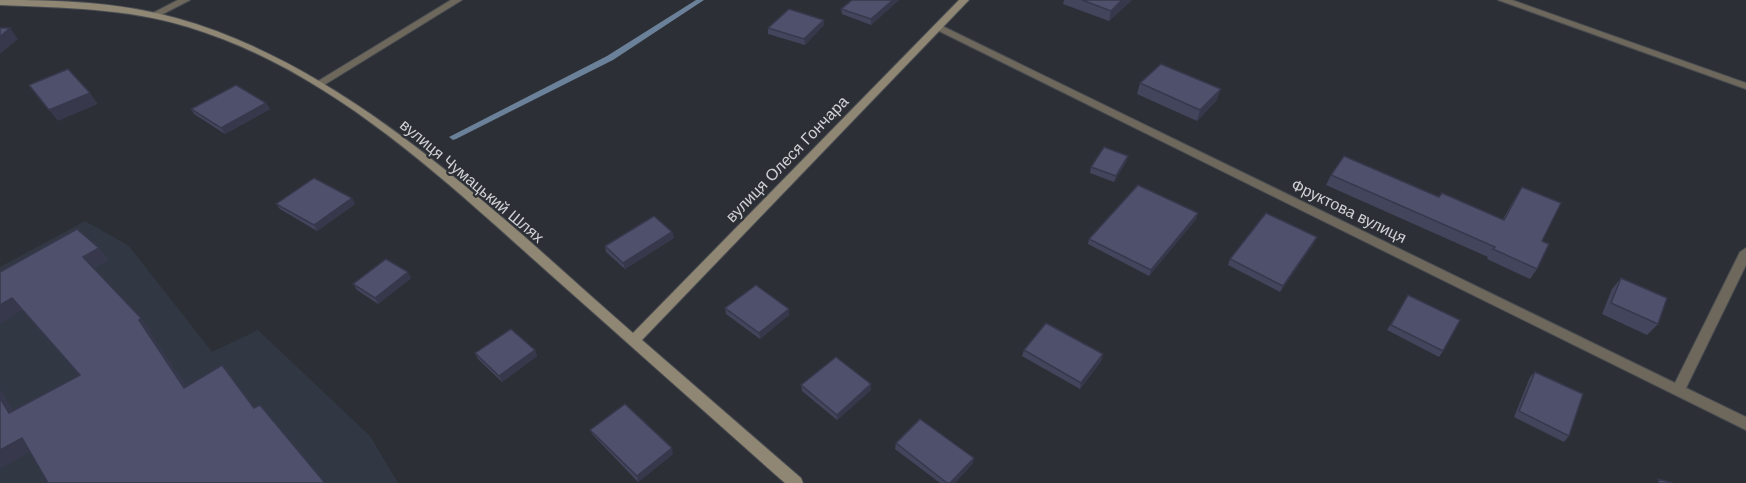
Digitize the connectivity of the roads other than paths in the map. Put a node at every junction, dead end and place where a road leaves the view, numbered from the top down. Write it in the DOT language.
graph roads {
  1 [pos="185,0"];
  2 [pos="457,0"];
  3 [pos="964,0"];
  4 [pos="1503,0"];
  5 [pos="0,2"];
  6 [pos="154,15"];
  7 [pos="938,27"];
  8 [pos="320,83"];
  9 [pos="1746,86"];
  10 [pos="1746,252"];
  11 [pos="633,341"];
  12 [pos="1678,391"];
  13 [pos="1746,424"];
  14 [pos="796,483"];
  1 -- 6 [label="street"];
  2 -- 8 [label="street"];
  3 -- 7 [label="main road, вулиця Олеся Гончара"];
  4 -- 9 [label="street"];
  5 -- 6 [label="main road, вулиця Чумацький Шлях"];
  6 -- 8 [label="main road, вулиця Чумацький Шлях"];
  7 -- 11 [label="main road, вулиця Олеся Гончара"];
  7 -- 12 [label="street, Фруктова вулиця"];
  8 -- 11 [label="main road, вулиця Чумацький Шлях"];
  10 -- 12 [label="street"];
  11 -- 14 [label="main road, вулиця Чумацький Шлях"];
  12 -- 13 [label="street, Фруктова вулиця"];
}
